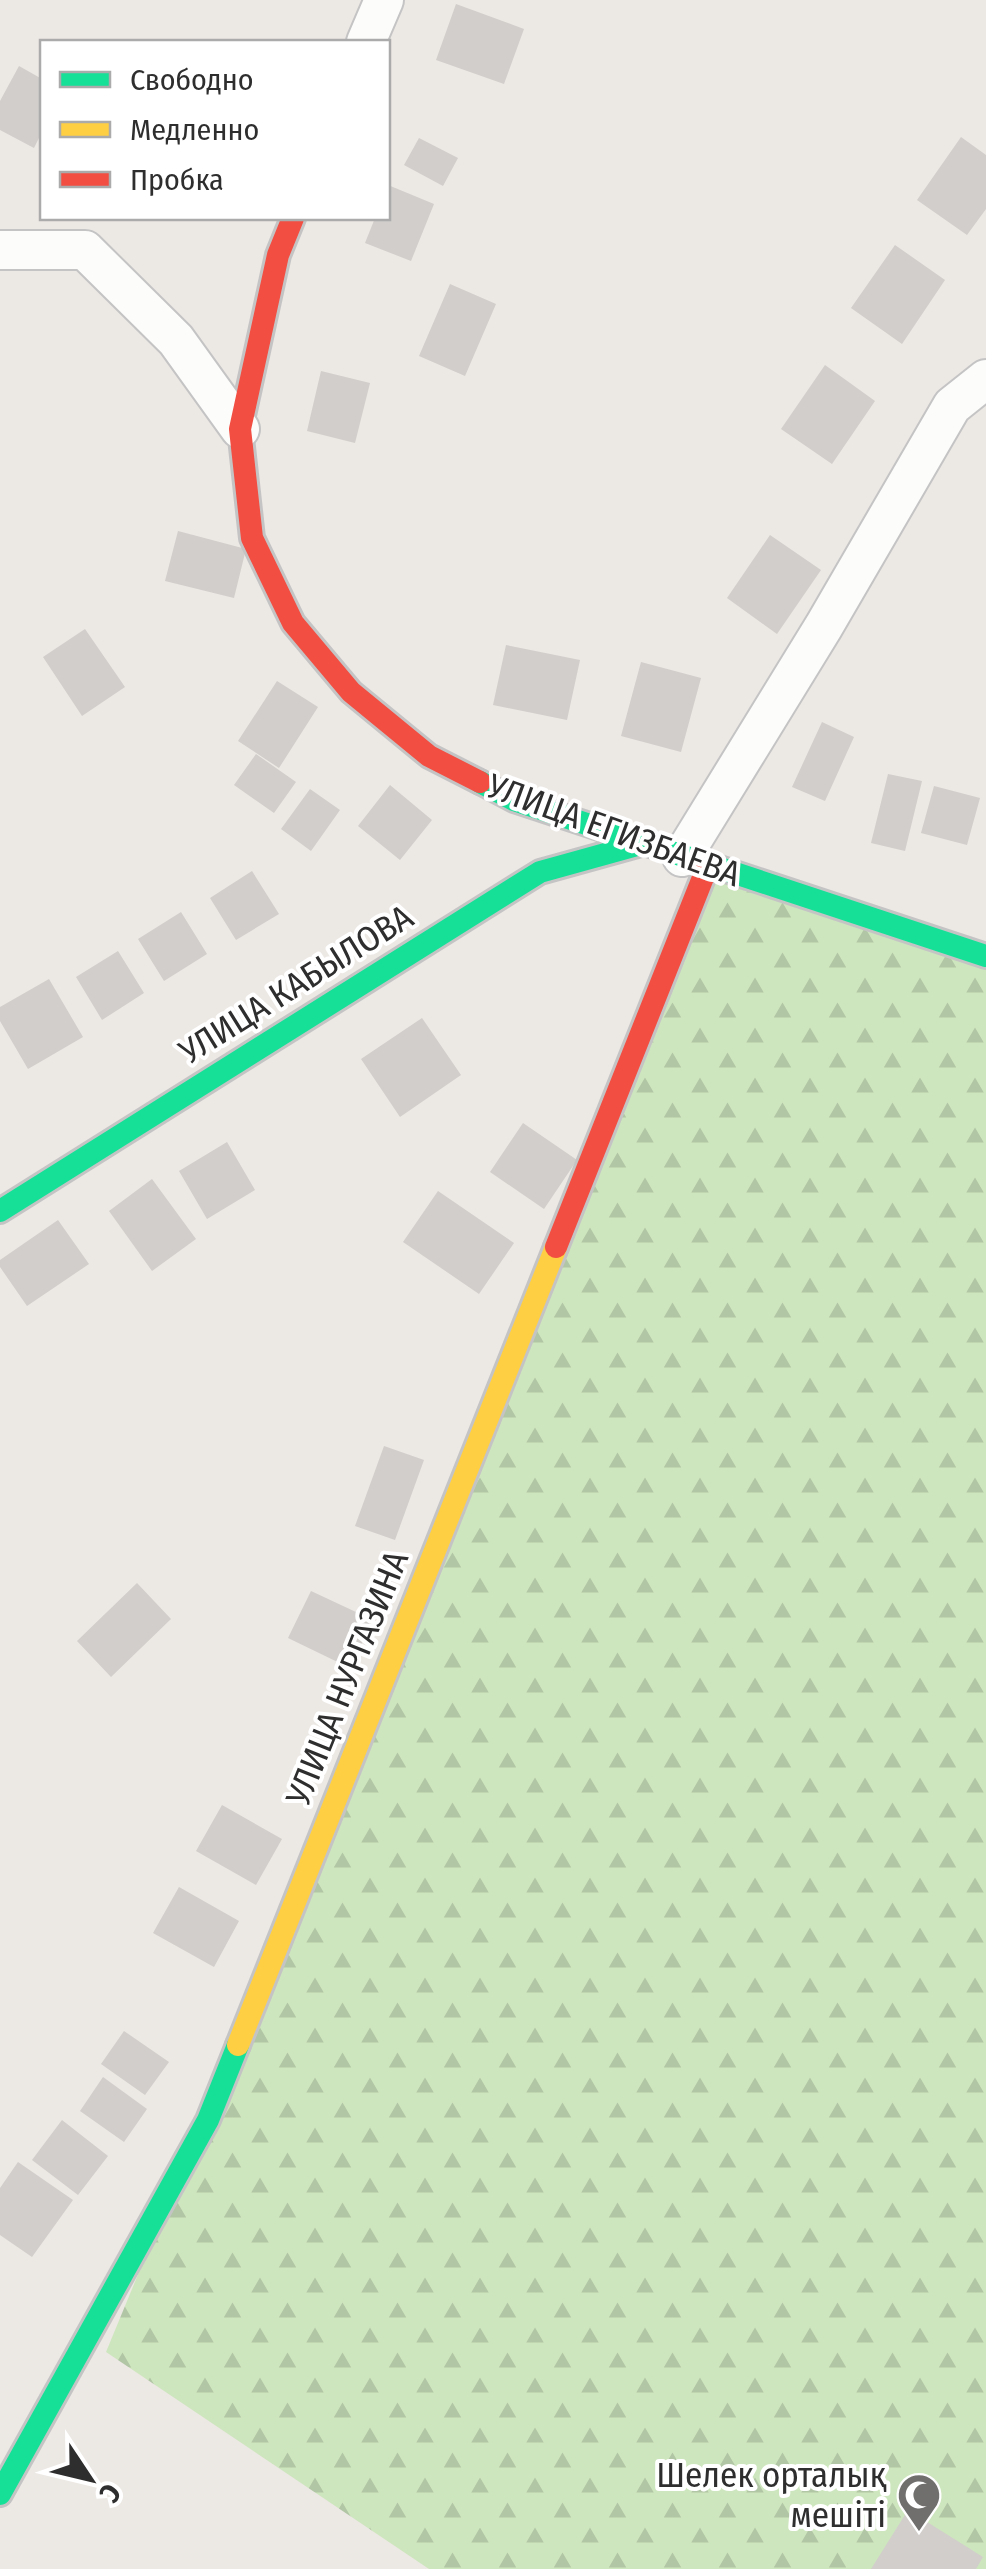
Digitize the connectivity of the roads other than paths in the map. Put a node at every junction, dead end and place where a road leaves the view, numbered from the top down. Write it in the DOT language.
graph roads {
  1 [pos="384,0"];
  2 [pos="367,40"];
  3 [pos="293,220"];
  4 [pos="0,250"];
  5 [pos="986,379"];
  6 [pos="240,429"];
  7 [pos="641,844"];
  8 [pos="695,861"];
  9 [pos="986,956"];
  10 [pos="0,1211"];
  11 [pos="0,2494"];
  1 -- 2 [label="street"];
  3 -- 6 [label="street, УЛИЦА ЕГИЗБАЕВА"];
  4 -- 6 [label="street"];
  5 -- 8 [label="street"];
  6 -- 7 [label="street, УЛИЦА ЕГИЗБАЕВА"];
  7 -- 8 [label="street, УЛИЦА ЕГИЗБАЕВА"];
  7 -- 10 [label="street, УЛИЦА КАБЫЛОВА"];
  8 -- 9 [label="street, УЛИЦА ЕГИЗБАЕВА"];
  8 -- 11 [label="street, УЛИЦА НУРГАЗИНА"];
}
